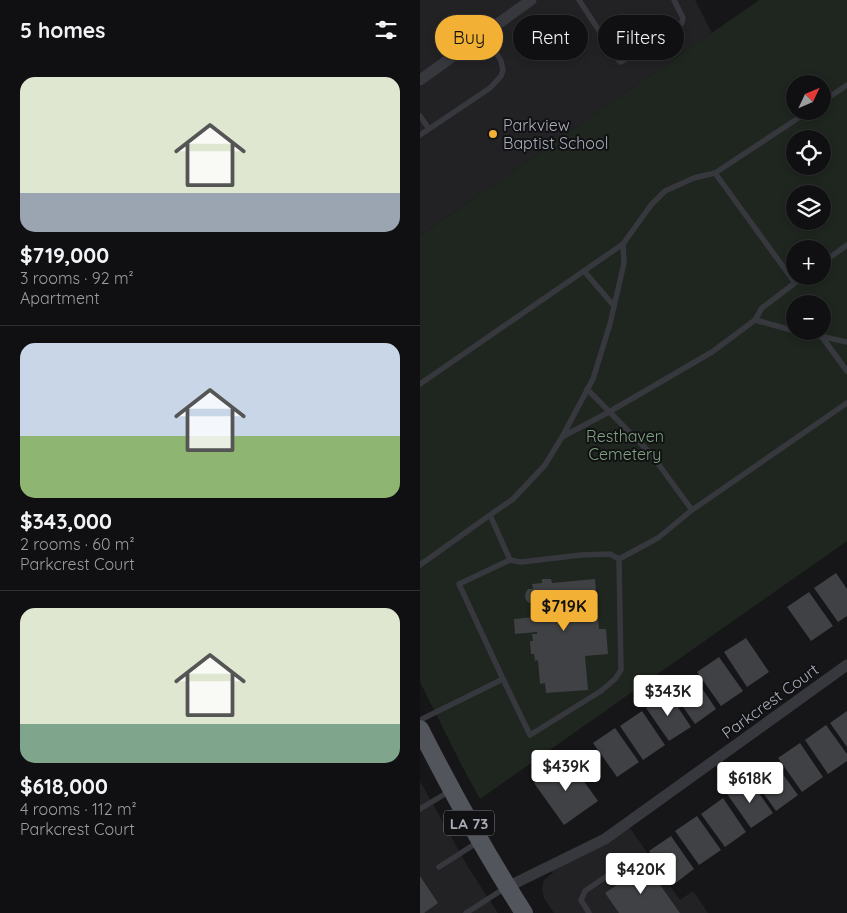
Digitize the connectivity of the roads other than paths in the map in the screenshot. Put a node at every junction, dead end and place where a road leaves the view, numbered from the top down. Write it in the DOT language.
graph roads {
  1 [pos="531,0"];
  2 [pos="579,0"];
  3 [pos="674,0"];
  4 [pos="503,21"];
  5 [pos="448,60"];
  6 [pos="500,60"];
  7 [pos="420,80"];
  8 [pos="847,85"];
  9 [pos="831,96"];
  10 [pos="420,116"];
  11 [pos="796,120"];
  12 [pos="429,129"];
  13 [pos="420,135"];
  14 [pos="716,173"];
  15 [pos="623,244"];
  16 [pos="847,245"];
  17 [pos="831,257"];
  18 [pos="584,271"];
  19 [pos="786,272"];
  20 [pos="791,285"];
  21 [pos="614,306"];
  22 [pos="755,320"];
  23 [pos="786,328"];
  24 [pos="831,339"];
  25 [pos="824,340"];
  26 [pos="847,342"];
  27 [pos="847,371"];
  28 [pos="420,384"];
  29 [pos="587,389"];
  30 [pos="847,403"];
  31 [pos="609,412"];
  32 [pos="562,437"];
  33 [pos="692,510"];
  34 [pos="490,515"];
  35 [pos="619,558"];
  36 [pos="510,560"];
  37 [pos="420,565"];
  38 [pos="847,665"];
  39 [pos="503,679"];
  40 [pos="420,720"];
  41 [pos="420,729"];
  42 [pos="452,790"];
  43 [pos="420,809"];
  44 [pos="479,841"];
  45 [pos="626,863"];
  46 [pos="438,867"];
  47 [pos="507,886"];
  48 [pos="466,913"];
  49 [pos="524,913"];
  50 [pos="589,913"];
  1 -- 4 [label="street"];
  2 -- 3 [label="lane"];
  5 -- 7 [label="street"];
  6 -- 12 [label="lane"];
  8 -- 9 [label="lane"];
  10 -- 12 [label="lane"];
  11 -- 14 [label="lane"];
  12 -- 13 [label="lane"];
  14 -- 15 [label="lane"];
  14 -- 19 [label="lane"];
  15 -- 18 [label="lane"];
  15 -- 21 [label="lane"];
  16 -- 17 [label="lane"];
  18 -- 21 [label="lane"];
  18 -- 28 [label="lane"];
  20 -- 22 [label="lane"];
  21 -- 29 [label="lane"];
  22 -- 23 [label="lane"];
  22 -- 31 [label="lane"];
  24 -- 26 [label="lane"];
  25 -- 27 [label="lane"];
  29 -- 31 [label="lane"];
  29 -- 32 [label="lane"];
  30 -- 33 [label="lane"];
  31 -- 32 [label="lane"];
  31 -- 33 [label="lane"];
  32 -- 34 [label="lane"];
  33 -- 35 [label="lane"];
  34 -- 36 [label="lane"];
  34 -- 37 [label="lane"];
  35 -- 36 [label="lane"];
  35 -- 39 [label="lane"];
  36 -- 39 [label="lane"];
  38 -- 47 [label="street, Parkcrest Court"];
  39 -- 40 [label="lane"];
  41 -- 42 [label="main road, LA 73"];
  42 -- 43 [label="lane"];
  42 -- 44 [label="main road, LA 73"];
  44 -- 46 [label="lane"];
  44 -- 47 [label="main road, LA 73"];
  45 -- 50 [label="lane"];
  47 -- 48 [label="lane"];
  47 -- 49 [label="main road, LA 73"];
}
